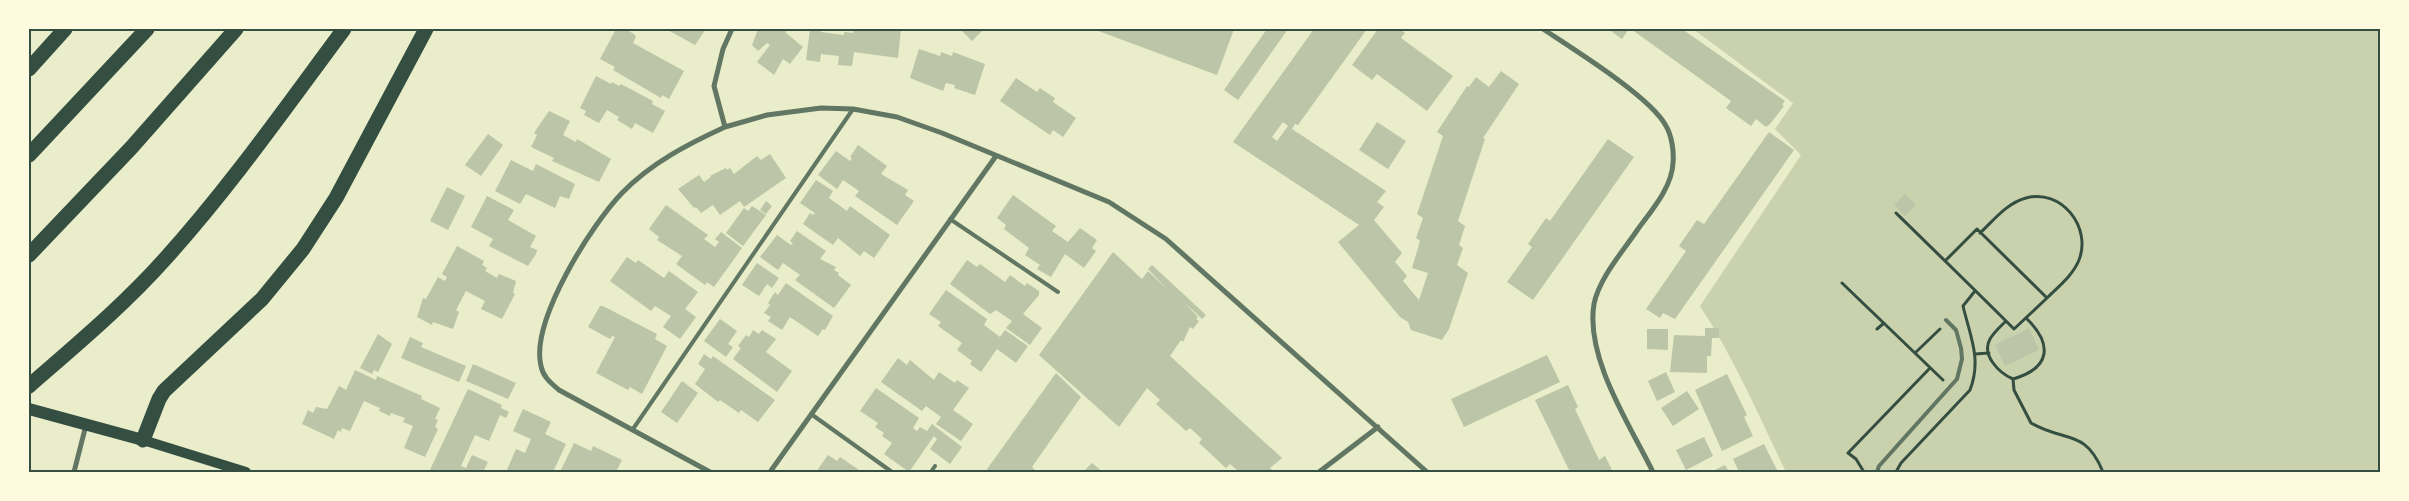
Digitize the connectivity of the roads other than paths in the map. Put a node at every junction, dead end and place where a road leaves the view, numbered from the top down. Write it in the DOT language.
graph roads {
  1 [pos="65,29"];
  2 [pos="147,29"];
  3 [pos="236,29"];
  4 [pos="344,29"];
  5 [pos="426,29"];
  6 [pos="732,29"];
  7 [pos="1542,29"];
  8 [pos="29,69"];
  9 [pos="853,109"];
  10 [pos="725,127"];
  11 [pos="29,155"];
  12 [pos="996,156"];
  13 [pos="950,219"];
  14 [pos="32,251"];
  15 [pos="1058,292"];
  16 [pos="1947,321"];
  17 [pos="29,386"];
  18 [pos="29,409"];
  19 [pos="811,414"];
  20 [pos="86,425"];
  21 [pos="1378,427"];
  22 [pos="633,429"];
  23 [pos="143,440"];
  24 [pos="935,466"];
  25 [pos="74,472"];
  26 [pos="246,472"];
  27 [pos="710,472"];
  28 [pos="770,472"];
  29 [pos="892,472"];
  30 [pos="931,472"];
  31 [pos="1319,472"];
  32 [pos="1427,472"];
  33 [pos="1653,472"];
  34 [pos="1877,472"];
  1 -- 8 [label="highway"];
  2 -- 11 [label="highway"];
  3 -- 14 [label="highway"];
  4 -- 17 [label="highway"];
  5 -- 23 [label="highway"];
  6 -- 10 [label="street"];
  7 -- 33 [label="street"];
  9 -- 10 [label="street"];
  9 -- 12 [label="street"];
  9 -- 22 [label="lane"];
  10 -- 22 [label="street"];
  12 -- 13 [label="street"];
  12 -- 21 [label="street"];
  13 -- 15 [label="lane"];
  13 -- 19 [label="street"];
  16 -- 34 [label="lane"];
  18 -- 20 [label="main road"];
  19 -- 28 [label="street"];
  19 -- 29 [label="lane"];
  20 -- 23 [label="main road"];
  20 -- 25 [label="street"];
  21 -- 31 [label="street"];
  21 -- 32 [label="street"];
  22 -- 27 [label="street"];
  23 -- 26 [label="main road"];
  24 -- 30 [label="lane"];
}
